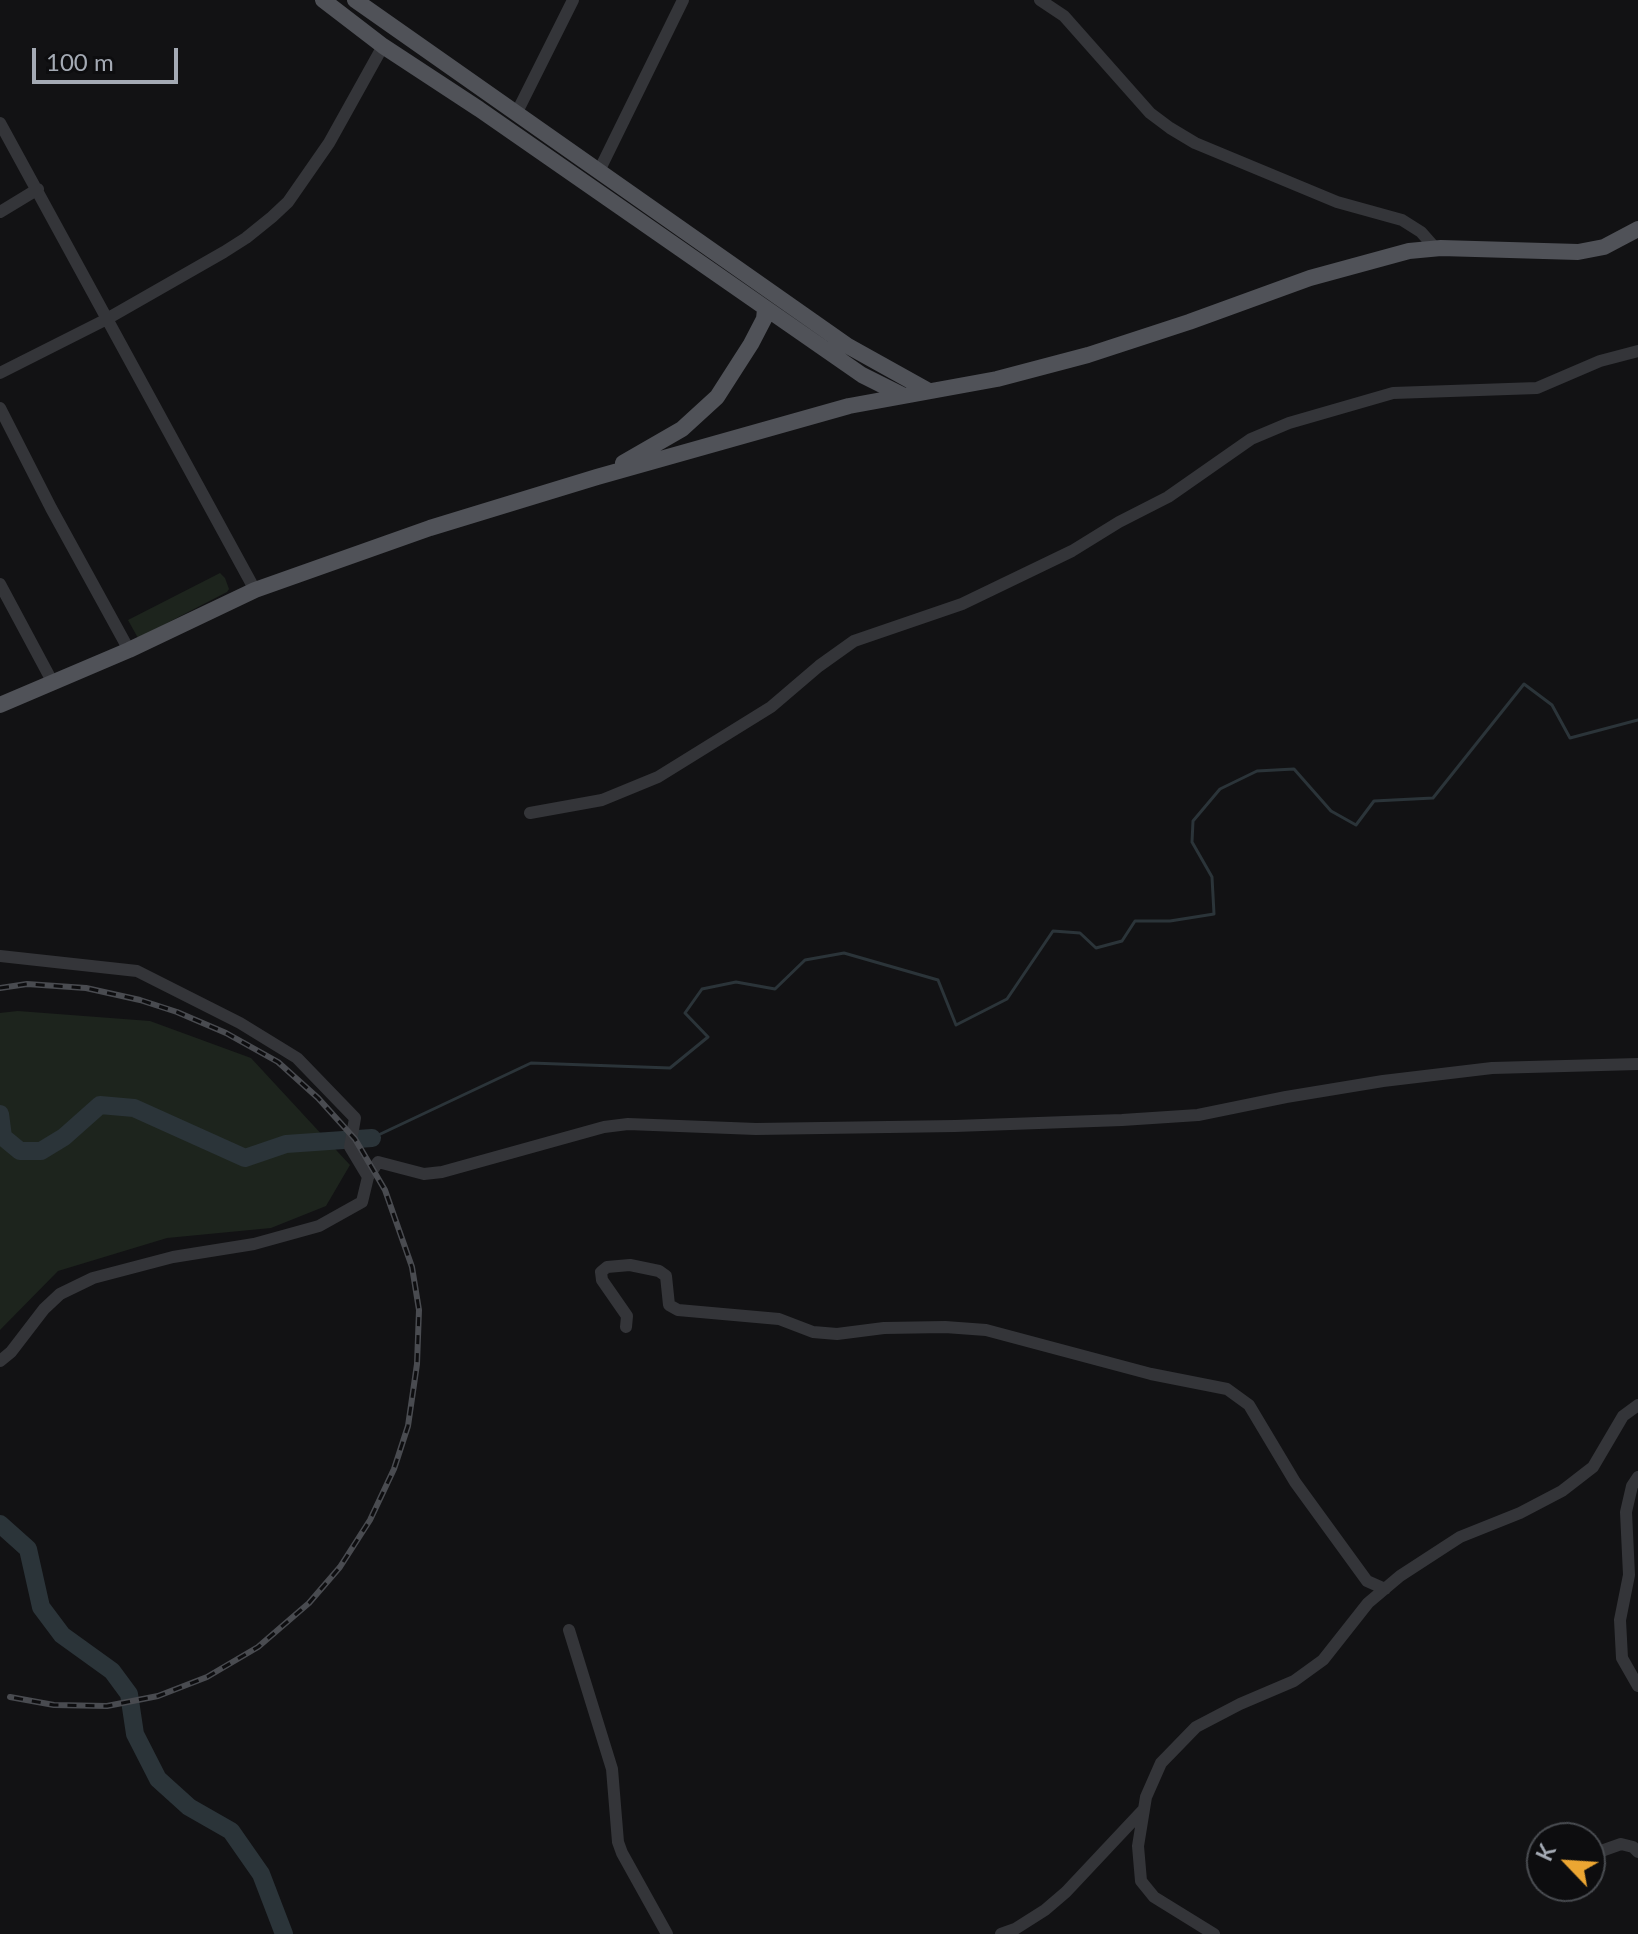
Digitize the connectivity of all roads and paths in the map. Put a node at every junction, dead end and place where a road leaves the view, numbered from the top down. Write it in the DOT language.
graph roads {
  1 [pos="323,0"];
  2 [pos="355,0"];
  3 [pos="573,0"];
  4 [pos="683,0"];
  5 [pos="1040,0"];
  6 [pos="383,46"];
  7 [pos="516,114"];
  8 [pos="0,123"];
  9 [pos="599,171"];
  10 [pos="38,189"];
  11 [pos="0,212"];
  12 [pos="1638,229"];
  13 [pos="1436,249"];
  14 [pos="765,309"];
  15 [pos="105,320"];
  16 [pos="1638,351"];
  17 [pos="0,373"];
  18 [pos="927,390"];
  19 [pos="902,395"];
  20 [pos="0,408"];
  21 [pos="597,477"];
  22 [pos="0,584"];
  23 [pos="255,590"];
  24 [pos="129,650"];
  25 [pos="53,683"];
  26 [pos="0,705"];
  27 [pos="530,813"];
  28 [pos="0,956"];
  29 [pos="1638,1064"];
  30 [pos="368,1177"];
  31 [pos="626,1327"];
  32 [pos="0,1361"];
  33 [pos="1638,1405"];
  34 [pos="1638,1477"];
  35 [pos="1385,1589"];
  36 [pos="569,1630"];
  37 [pos="1638,1686"];
  38 [pos="1144,1809"];
  39 [pos="1606,1849"];
  40 [pos="1638,1852"];
  41 [pos="667,1934"];
  42 [pos="1001,1934"];
  43 [pos="1214,1934"];
  1 -- 6 [label="main road"];
  2 -- 7 [label="main road"];
  3 -- 7 [label="street"];
  4 -- 9 [label="street"];
  5 -- 13 [label="street"];
  6 -- 14 [label="main road"];
  6 -- 15 [label="street"];
  7 -- 9 [label="main road"];
  8 -- 10 [label="street"];
  9 -- 18 [label="main road"];
  10 -- 11 [label="street"];
  10 -- 15 [label="street"];
  12 -- 13 [label="main road"];
  13 -- 18 [label="main road"];
  14 -- 19 [label="main road"];
  14 -- 21 [label="main road"];
  15 -- 17 [label="street"];
  15 -- 23 [label="street"];
  16 -- 27 [label="street"];
  18 -- 19 [label="main road"];
  19 -- 21 [label="main road"];
  20 -- 24 [label="street"];
  21 -- 23 [label="main road"];
  22 -- 25 [label="street"];
  23 -- 24 [label="main road"];
  24 -- 25 [label="main road"];
  25 -- 26 [label="main road"];
  28 -- 30 [label="street"];
  29 -- 30 [label="street"];
  30 -- 32 [label="street"];
  31 -- 35 [label="street"];
  33 -- 35 [label="street"];
  34 -- 37 [label="street"];
  35 -- 38 [label="street"];
  36 -- 41 [label="street"];
  38 -- 42 [label="street"];
  38 -- 43 [label="street"];
  39 -- 40 [label="street"];
}
